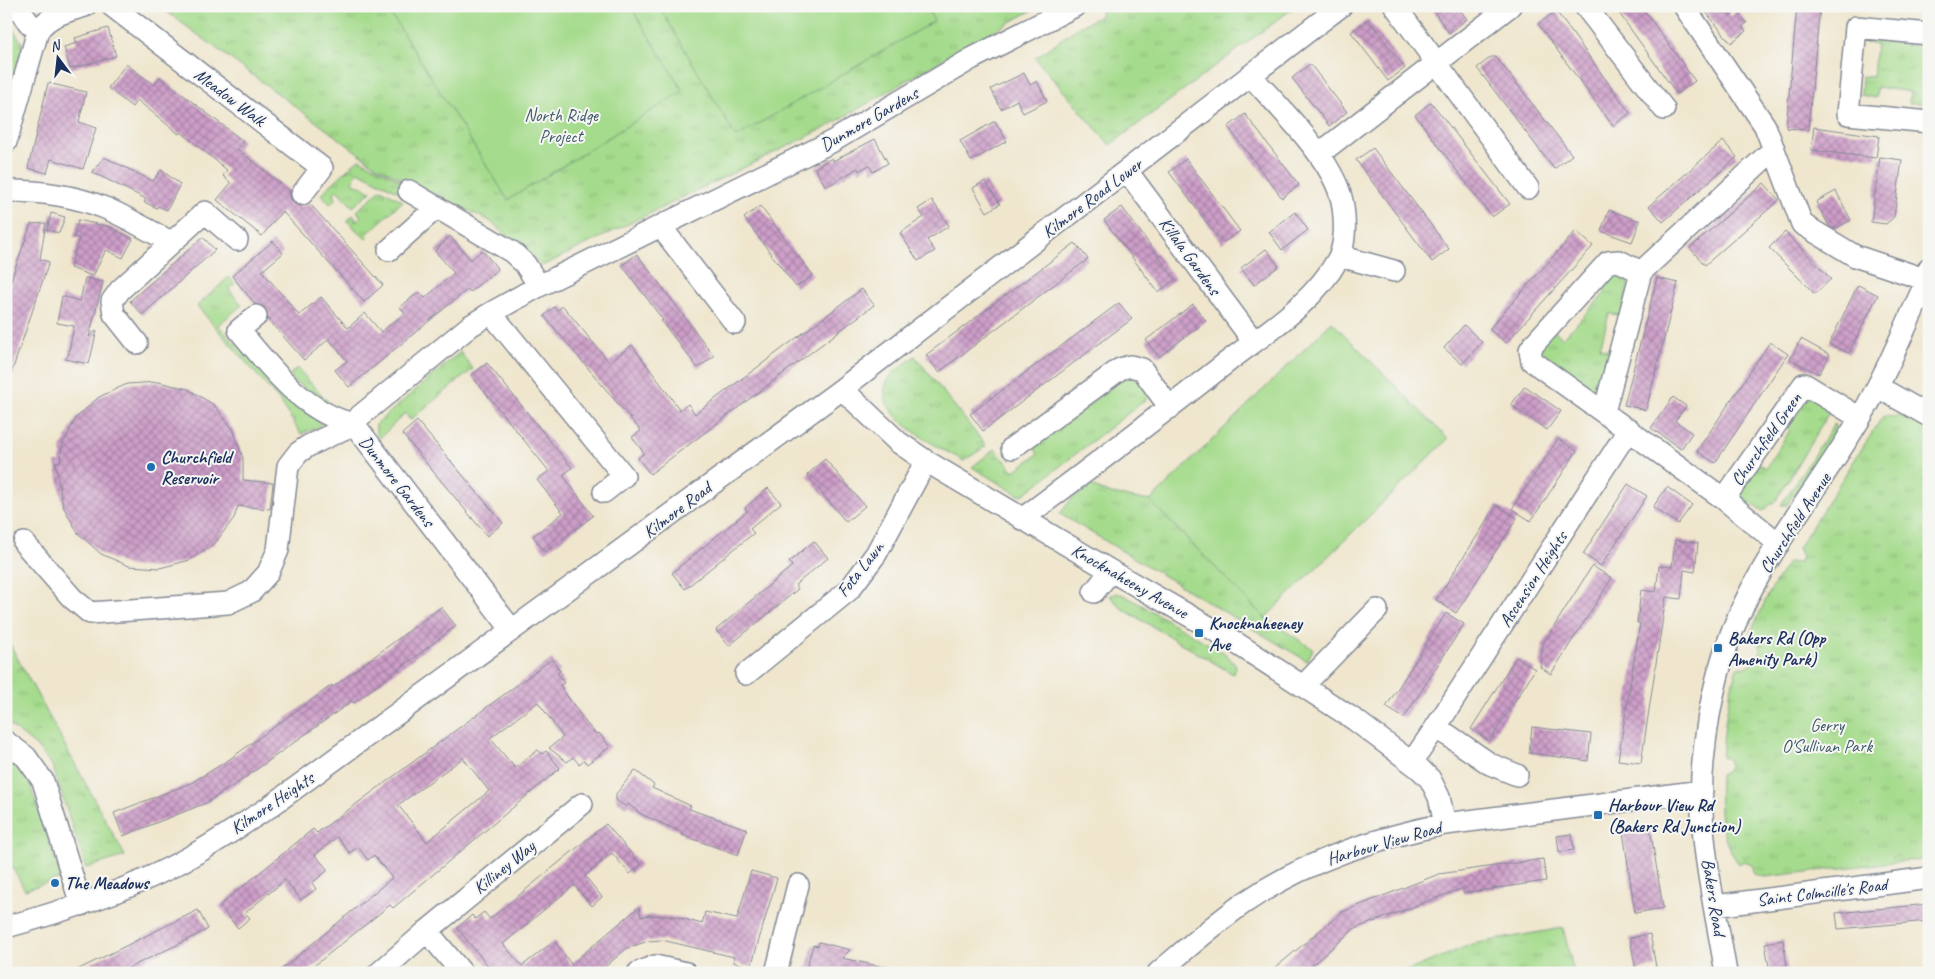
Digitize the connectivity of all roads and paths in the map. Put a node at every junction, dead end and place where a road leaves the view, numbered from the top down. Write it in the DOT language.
graph roads {
  1 [pos="17,6"];
  2 [pos="85,6"];
  3 [pos="112,6"];
  4 [pos="1075,6"];
  5 [pos="1341,6"];
  6 [pos="1395,6"];
  7 [pos="1510,6"];
  8 [pos="1585,6"];
  9 [pos="1684,6"];
  10 [pos="38,31"];
  11 [pos="1929,34"];
  12 [pos="1435,64"];
  13 [pos="1251,76"];
  14 [pos="1664,109"];
  15 [pos="1929,122"];
  16 [pos="6,142"];
  17 [pos="1774,150"];
  18 [pos="1318,154"];
  19 [pos="1127,170"];
  20 [pos="1528,188"];
  21 [pos="6,191"];
  22 [pos="409,191"];
  23 [pos="302,194"];
  24 [pos="437,207"];
  25 [pos="661,227"];
  26 [pos="237,240"];
  27 [pos="170,242"];
  28 [pos="389,250"];
  29 [pos="1340,256"];
  30 [pos="1394,271"];
  31 [pos="1640,272"];
  32 [pos="1928,274"];
  33 [pos="540,286"];
  34 [pos="490,313"];
  35 [pos="256,316"];
  36 [pos="735,322"];
  37 [pos="1254,342"];
  38 [pos="137,343"];
  39 [pos="1878,387"];
  40 [pos="842,389"];
  41 [pos="1170,408"];
  42 [pos="1604,412"];
  43 [pos="1929,416"];
  44 [pos="1860,418"];
  45 [pos="354,424"];
  46 [pos="1629,429"];
  47 [pos="1012,448"];
  48 [pos="926,461"];
  49 [pos="604,492"];
  50 [pos="1724,499"];
  51 [pos="1022,519"];
  52 [pos="24,543"];
  53 [pos="1779,544"];
  54 [pos="1111,571"];
  55 [pos="1094,592"];
  56 [pos="1377,610"];
  57 [pos="512,630"];
  58 [pos="746,674"];
  59 [pos="1303,686"];
  60 [pos="1436,728"];
  61 [pos="6,742"];
  62 [pos="1412,762"];
  63 [pos="1517,775"];
  64 [pos="1702,791"];
  65 [pos="582,804"];
  66 [pos="1445,824"];
  67 [pos="1929,878"];
  68 [pos="798,884"];
  69 [pos="81,904"];
  70 [pos="1715,906"];
  71 [pos="6,927"];
  72 [pos="427,931"];
  73 [pos="379,973"];
  74 [pos="462,973"];
  75 [pos="638,973"];
  76 [pos="686,973"];
  77 [pos="776,973"];
  78 [pos="1158,973"];
  79 [pos="1726,973"];
  1 -- 10 [label="street"];
  2 -- 10 [label="street"];
  3 -- 23 [label="street, Meadow Walk"];
  4 -- 25 [label="street, Dunmore Gardens"];
  5 -- 13 [label="street, Kilmore Road Lower"];
  6 -- 12 [label="street"];
  7 -- 12 [label="street"];
  8 -- 14 [label="street"];
  9 -- 17 [label="street"];
  10 -- 16 [label="street"];
  11 -- 15 [label="street"];
  12 -- 18 [label="street"];
  12 -- 20 [label="street"];
  13 -- 18 [label="street"];
  13 -- 19 [label="street, Kilmore Road Lower"];
  17 -- 31 [label="street"];
  17 -- 32 [label="street"];
  18 -- 29 [label="street"];
  19 -- 37 [label="street, Killala Gardens"];
  19 -- 40 [label="street, Kilmore Road Lower"];
  21 -- 27 [label="street"];
  22 -- 24 [label="street"];
  24 -- 28 [label="street"];
  24 -- 33 [label="street"];
  25 -- 33 [label="street, Dunmore Gardens"];
  25 -- 36 [label="street"];
  26 -- 27 [label="street"];
  27 -- 38 [label="street"];
  29 -- 30 [label="street"];
  29 -- 37 [label="street"];
  31 -- 42 [label="street"];
  31 -- 42 [label="street, Churchfield Green"];
  32 -- 39 [label="street, Churchfield Avenue"];
  33 -- 34 [label="street, Dunmore Gardens"];
  34 -- 45 [label="street, Dunmore Gardens"];
  34 -- 49 [label="street"];
  35 -- 45 [label="street"];
  37 -- 41 [label="street"];
  39 -- 43 [label="street"];
  39 -- 44 [label="street, Churchfield Avenue"];
  40 -- 48 [label="street, Knocknaheeny Avenue"];
  40 -- 57 [label="street, Kilmore Road"];
  41 -- 47 [label="street"];
  41 -- 51 [label="street"];
  42 -- 46 [label="street, Churchfield Green"];
  44 -- 50 [label="street, Churchfield Green"];
  44 -- 53 [label="street, Churchfield Avenue"];
  45 -- 52 [label="street"];
  45 -- 57 [label="street, Dunmore Gardens"];
  46 -- 50 [label="street, Churchfield Green"];
  46 -- 60 [label="street, Ascension Heights"];
  48 -- 51 [label="street, Knocknaheeny Avenue"];
  48 -- 58 [label="street, Fota Lawn"];
  50 -- 53 [label="street, Churchfield Green"];
  51 -- 54 [label="street, Knocknaheeny Avenue"];
  53 -- 64 [label="street, Churchfield Avenue"];
  54 -- 55 [label="street"];
  54 -- 59 [label="street, Knocknaheeny Avenue"];
  56 -- 59 [label="street"];
  57 -- 69 [label="street, Kilmore Heights"];
  59 -- 62 [label="street, Knocknaheeny Avenue"];
  60 -- 62 [label="street, Ascension Heights"];
  60 -- 63 [label="street"];
  61 -- 69 [label="street"];
  62 -- 66 [label="street, Knocknaheeny Avenue"];
  64 -- 66 [label="street, Harbour View Road"];
  64 -- 70 [label="street, Bakers Road"];
  65 -- 72 [label="street, Killiney Way"];
  66 -- 78 [label="street, Harbour View Road"];
  67 -- 70 [label="street, Saint Colmcille's Road"];
  68 -- 77 [label="street"];
  69 -- 71 [label="street, Kilmore Heights"];
  70 -- 79 [label="street, Bakers Road"];
  72 -- 73 [label="street, Killiney Way"];
  72 -- 74 [label="street"];
  75 -- 76 [label="street"];
}
